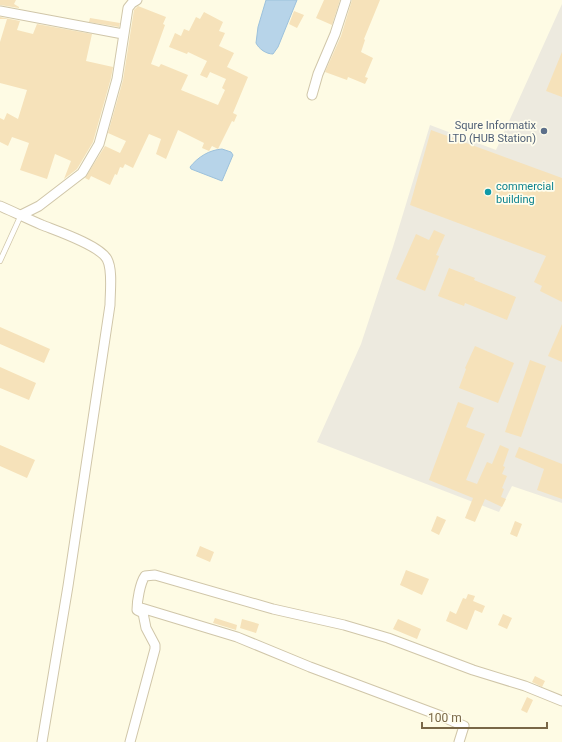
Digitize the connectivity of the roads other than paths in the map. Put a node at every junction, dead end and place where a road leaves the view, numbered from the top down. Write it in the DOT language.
graph roads {
  1 [pos="137,0"];
  2 [pos="346,0"];
  3 [pos="0,11"];
  4 [pos="123,34"];
  5 [pos="312,95"];
  6 [pos="0,206"];
  7 [pos="21,215"];
  8 [pos="0,261"];
  9 [pos="137,607"];
  10 [pos="562,701"];
  11 [pos="42,742"];
  12 [pos="130,742"];
  13 [pos="459,742"];
  1 -- 4 [label="street"];
  2 -- 5 [label="street"];
  3 -- 4 [label="street"];
  4 -- 7 [label="street"];
  6 -- 7 [label="street"];
  7 -- 8 [label="lane"];
  7 -- 11 [label="street"];
  9 -- 10 [label="street"];
  9 -- 12 [label="street"];
  9 -- 13 [label="street"];
}
